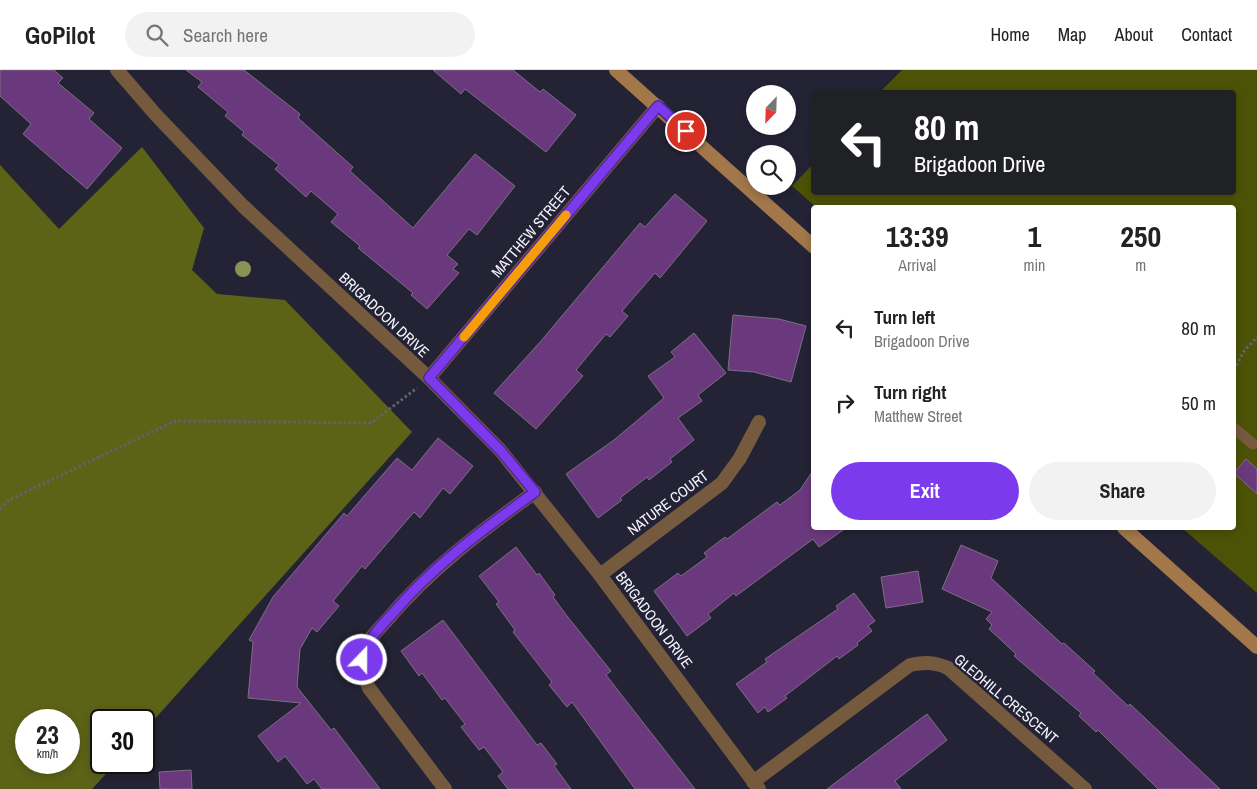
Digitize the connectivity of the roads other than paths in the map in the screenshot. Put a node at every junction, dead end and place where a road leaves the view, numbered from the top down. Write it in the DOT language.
graph roads {
  1 [pos="117,70"];
  2 [pos="616,70"];
  3 [pos="658,106"];
  4 [pos="811,244"];
  5 [pos="429,378"];
  6 [pos="759,422"];
  7 [pos="1236,430"];
  8 [pos="1253,444"];
  9 [pos="535,492"];
  10 [pos="1126,530"];
  11 [pos="600,575"];
  12 [pos="1257,647"];
  13 [pos="756,785"];
  14 [pos="445,789"];
  15 [pos="1085,789"];
  1 -- 5 [label="street, BRIGADOON DRIVE"];
  2 -- 3 [label="main road"];
  3 -- 4 [label="main road"];
  3 -- 5 [label="street, MATTHEW STREET"];
  5 -- 9 [label="street, BRIGADOON DRIVE"];
  6 -- 11 [label="street, NATURE COURT"];
  7 -- 8 [label="lane"];
  9 -- 11 [label="street, BRIGADOON DRIVE"];
  9 -- 14 [label="street"];
  10 -- 12 [label="main road"];
  11 -- 13 [label="street, BRIGADOON DRIVE"];
  13 -- 15 [label="street, GLEDHILL CRESCENT"];
}
